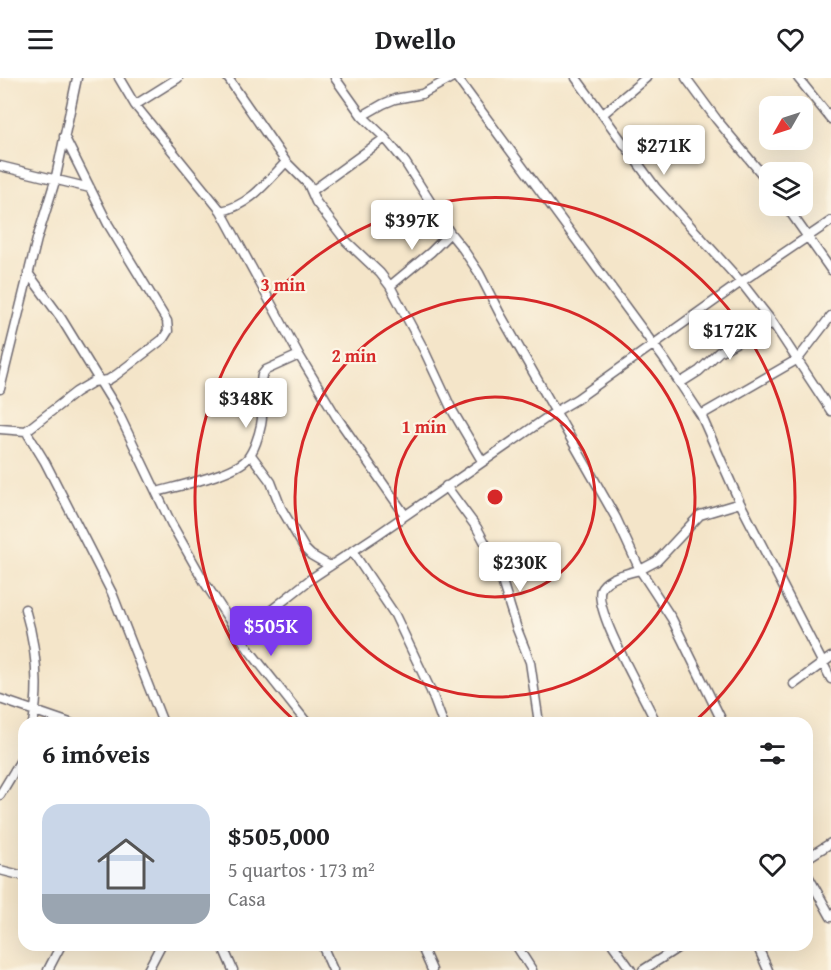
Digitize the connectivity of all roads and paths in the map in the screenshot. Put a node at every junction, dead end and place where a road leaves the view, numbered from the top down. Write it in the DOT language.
graph roads {
  1 [pos="76,78"];
  2 [pos="119,78"];
  3 [pos="178,78"];
  4 [pos="228,78"];
  5 [pos="335,78"];
  6 [pos="451,78"];
  7 [pos="457,78"];
  8 [pos="576,78"];
  9 [pos="646,78"];
  10 [pos="686,78"];
  11 [pos="798,78"];
  12 [pos="135,105"];
  13 [pos="603,114"];
  14 [pos="362,116"];
  15 [pos="831,119"];
  16 [pos="64,136"];
  17 [pos="385,138"];
  18 [pos="286,162"];
  19 [pos="0,166"];
  20 [pos="759,171"];
  21 [pos="55,181"];
  22 [pos="90,188"];
  23 [pos="312,191"];
  24 [pos="220,211"];
  25 [pos="793,216"];
  26 [pos="831,221"];
  27 [pos="450,232"];
  28 [pos="808,236"];
  29 [pos="831,270"];
  30 [pos="28,273"];
  31 [pos="741,282"];
  32 [pos="390,286"];
  33 [pos="831,316"];
  34 [pos="773,323"];
  35 [pos="653,345"];
  36 [pos="299,355"];
  37 [pos="798,359"];
  38 [pos="100,381"];
  39 [pos="680,383"];
  40 [pos="0,389"];
  41 [pos="831,411"];
  42 [pos="555,412"];
  43 [pos="701,415"];
  44 [pos="0,429"];
  45 [pos="26,431"];
  46 [pos="251,455"];
  47 [pos="482,461"];
  48 [pos="446,486"];
  49 [pos="157,492"];
  50 [pos="740,503"];
  51 [pos="405,516"];
  52 [pos="352,552"];
  53 [pos="330,566"];
  54 [pos="640,570"];
  55 [pos="25,609"];
  56 [pos="239,636"];
  57 [pos="831,657"];
  58 [pos="823,662"];
  59 [pos="831,679"];
  60 [pos="794,684"];
  61 [pos="0,699"];
  62 [pos="35,712"];
  63 [pos="34,717"];
  64 [pos="51,717"];
  65 [pos="161,717"];
  66 [pos="302,717"];
  67 [pos="440,717"];
  68 [pos="538,717"];
  69 [pos="653,717"];
  70 [pos="720,717"];
  71 [pos="18,765"];
  72 [pos="0,795"];
  73 [pos="831,843"];
  74 [pos="813,854"];
  75 [pos="0,870"];
  76 [pos="18,874"];
  77 [pos="813,885"];
  78 [pos="831,917"];
  79 [pos="58,951"];
  80 [pos="158,951"];
  81 [pos="225,951"];
  82 [pos="325,951"];
  83 [pos="424,951"];
  84 [pos="520,951"];
  85 [pos="617,951"];
  86 [pos="673,951"];
  87 [pos="760,951"];
  88 [pos="48,970"];
  89 [pos="148,970"];
  90 [pos="233,970"];
  91 [pos="333,970"];
  92 [pos="432,970"];
  93 [pos="532,970"];
  94 [pos="631,970"];
  95 [pos="643,970"];
  96 [pos="768,970"];
  1 -- 16 [label="street"];
  2 -- 12 [label="street"];
  3 -- 12 [label="street"];
  4 -- 18 [label="street"];
  5 -- 14 [label="street"];
  6 -- 14 [label="street"];
  7 -- 35 [label="street"];
  8 -- 13 [label="street"];
  9 -- 13 [label="street"];
  10 -- 20 [label="street"];
  11 -- 15 [label="street"];
  12 -- 24 [label="street"];
  13 -- 31 [label="street"];
  14 -- 17 [label="street"];
  16 -- 21 [label="street"];
  16 -- 22 [label="street"];
  17 -- 23 [label="street"];
  17 -- 27 [label="street"];
  18 -- 23 [label="street"];
  18 -- 24 [label="street"];
  19 -- 21 [label="street"];
  21 -- 22 [label="street"];
  21 -- 30 [label="street"];
  22 -- 38 [label="street"];
  23 -- 32 [label="street"];
  24 -- 36 [label="street"];
  25 -- 28 [label="street"];
  26 -- 28 [label="street"];
  27 -- 32 [label="street"];
  27 -- 42 [label="street"];
  28 -- 29 [label="street"];
  28 -- 31 [label="street"];
  30 -- 38 [label="street"];
  30 -- 40 [label="street"];
  31 -- 34 [label="street"];
  31 -- 35 [label="street"];
  32 -- 47 [label="street"];
  33 -- 37 [label="street"];
  34 -- 37 [label="street"];
  34 -- 39 [label="street"];
  35 -- 39 [label="street"];
  35 -- 42 [label="street"];
  36 -- 46 [label="street"];
  36 -- 51 [label="street"];
  37 -- 41 [label="street"];
  37 -- 43 [label="street"];
  38 -- 45 [label="street"];
  38 -- 49 [label="street"];
  39 -- 43 [label="street"];
  42 -- 47 [label="street"];
  42 -- 54 [label="street"];
  43 -- 50 [label="street"];
  44 -- 45 [label="street"];
  45 -- 65 [label="street"];
  46 -- 49 [label="street"];
  46 -- 53 [label="street"];
  47 -- 48 [label="street"];
  48 -- 51 [label="street"];
  48 -- 68 [label="street"];
  49 -- 56 [label="street"];
  50 -- 54 [label="street"];
  50 -- 58 [label="street"];
  51 -- 52 [label="street"];
  52 -- 53 [label="street"];
  52 -- 67 [label="street"];
  53 -- 56 [label="street"];
  54 -- 69 [label="street"];
  54 -- 70 [label="street"];
  55 -- 62 [label="street"];
  56 -- 66 [label="street"];
  57 -- 58 [label="street"];
  58 -- 59 [label="street"];
  58 -- 60 [label="street"];
  61 -- 62 [label="street"];
  62 -- 63 [label="street"];
  62 -- 64 [label="street"];
  71 -- 72 [label="street"];
  73 -- 74 [label="street"];
  75 -- 76 [label="street"];
  77 -- 78 [label="street"];
  79 -- 88 [label="street"];
  80 -- 89 [label="street"];
  81 -- 90 [label="street"];
  82 -- 91 [label="street"];
  83 -- 92 [label="street"];
  84 -- 93 [label="street"];
  85 -- 94 [label="street"];
  86 -- 95 [label="street"];
  87 -- 96 [label="street"];
}
